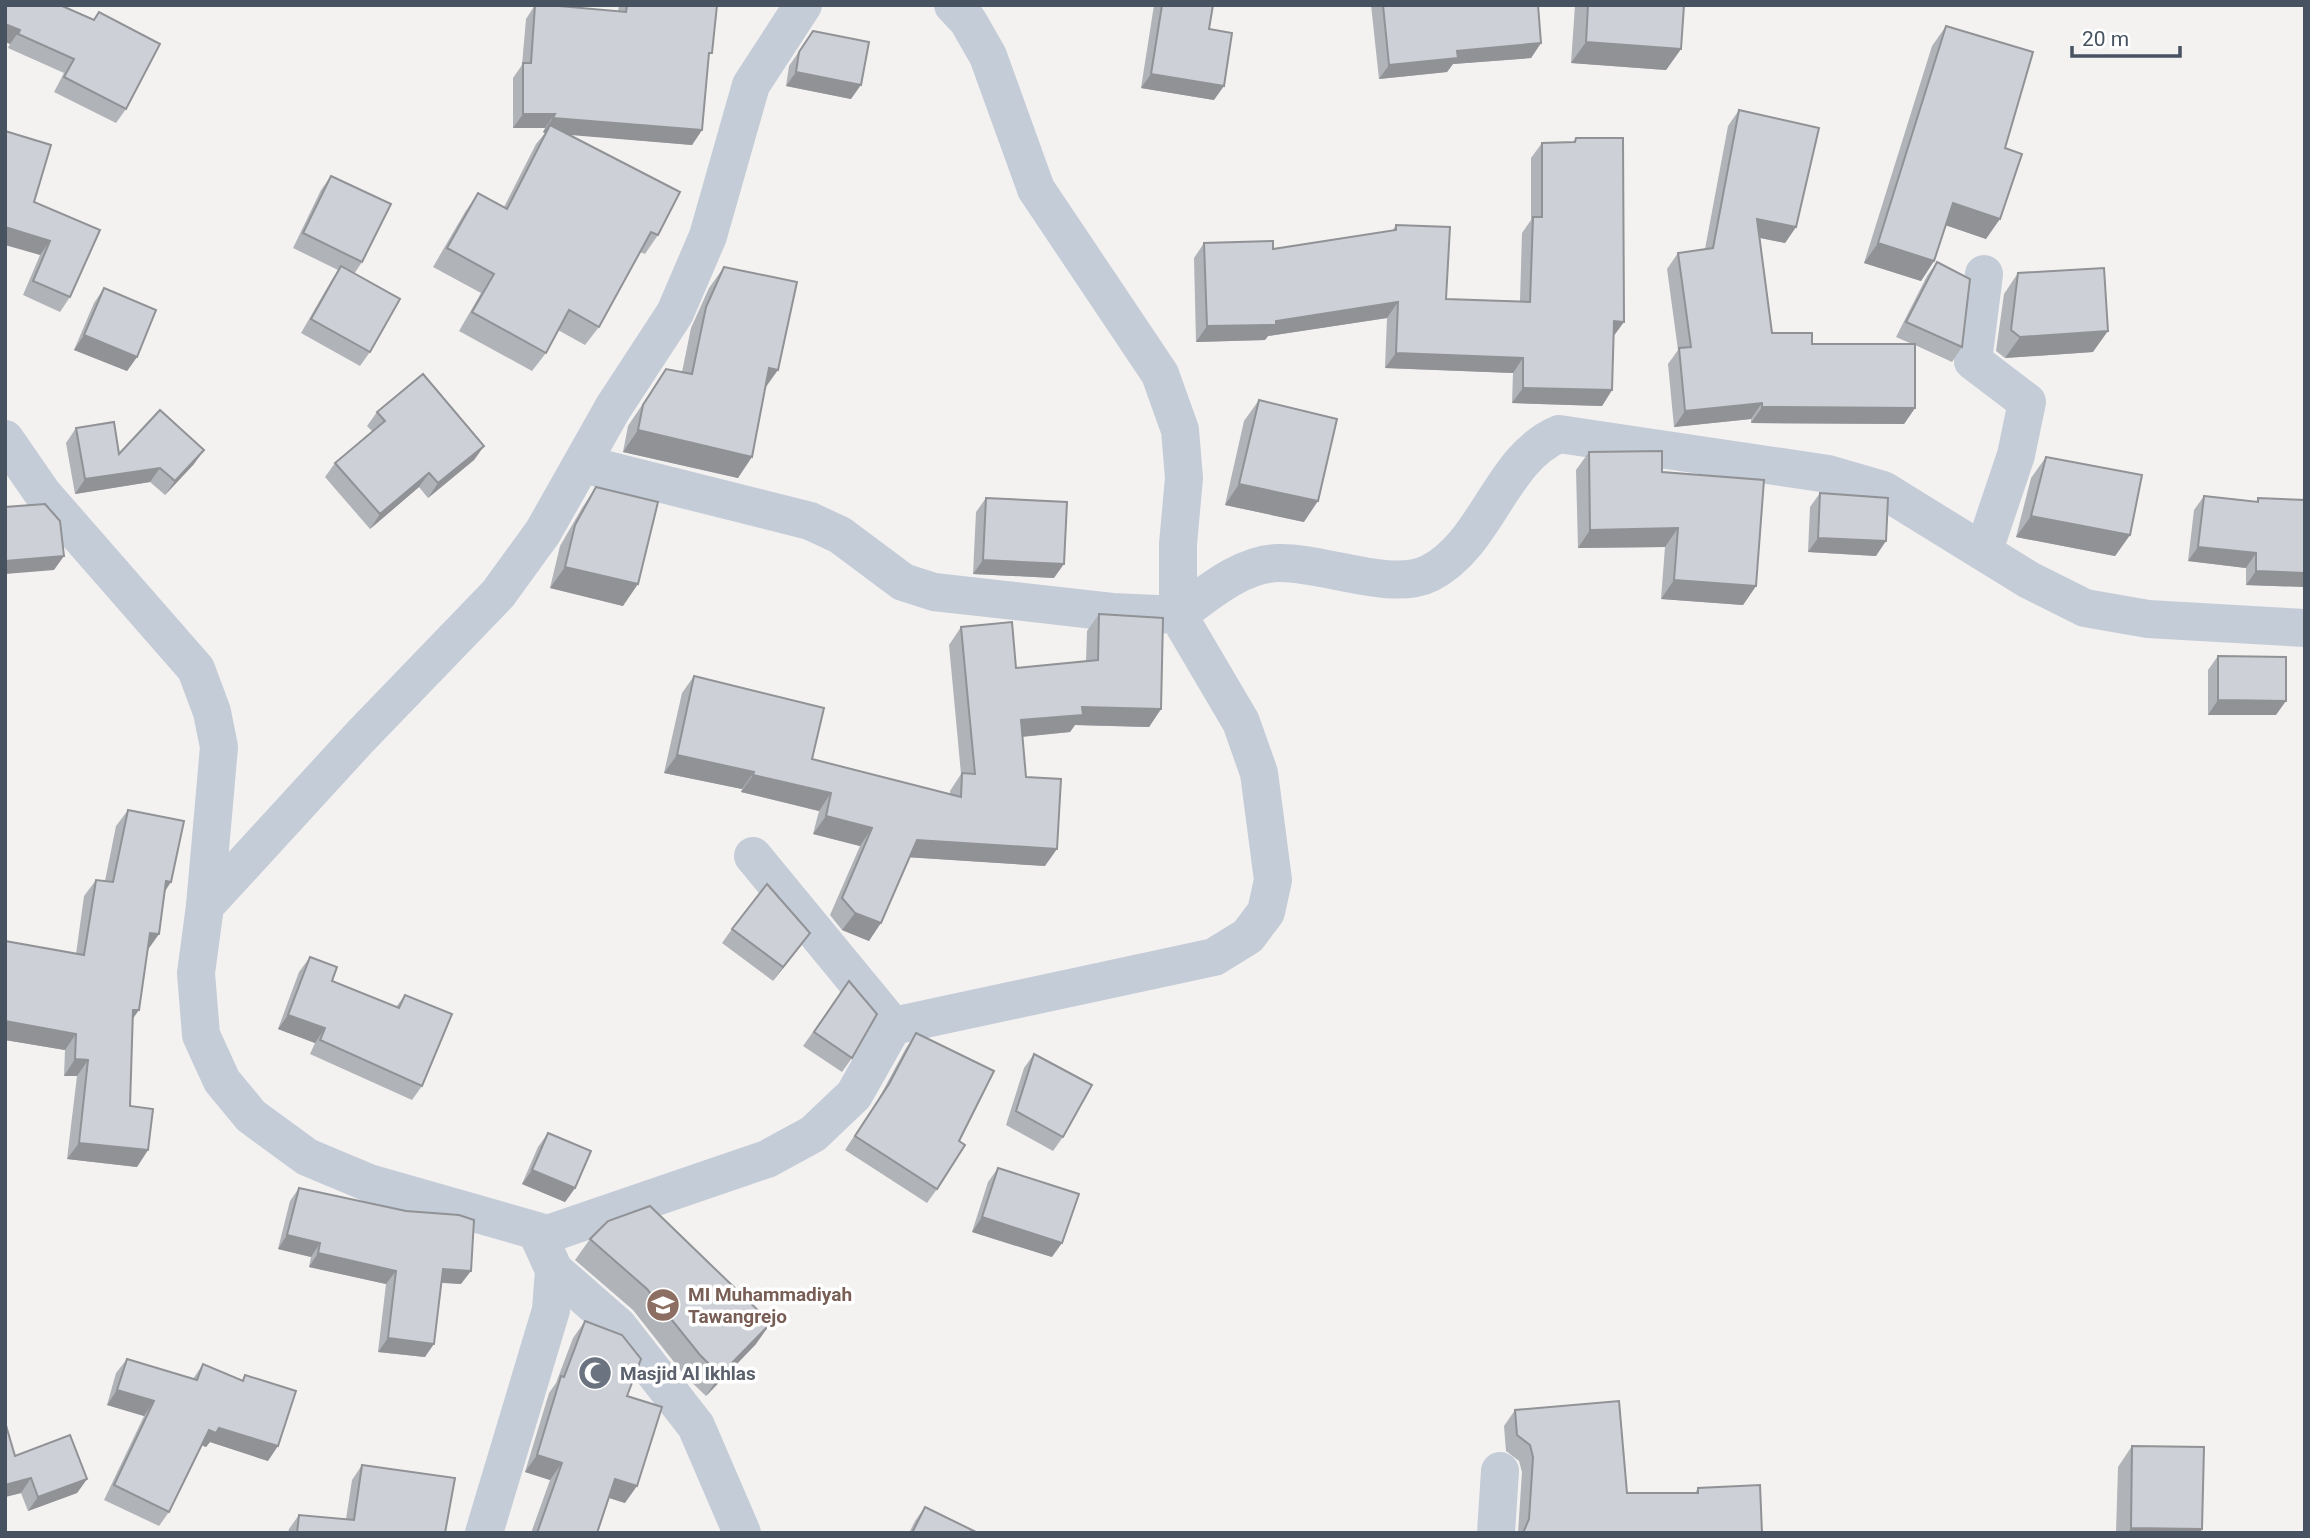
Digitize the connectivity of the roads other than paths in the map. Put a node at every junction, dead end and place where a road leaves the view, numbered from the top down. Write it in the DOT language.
graph roads {
  1 [pos="803,5"];
  2 [pos="966,11"];
  3 [pos="1984,274"];
  4 [pos="5,439"];
  5 [pos="583,464"];
  6 [pos="1984,550"];
  7 [pos="1178,615"];
  8 [pos="2305,628"];
  9 [pos="753,856"];
  10 [pos="205,906"];
  11 [pos="893,1026"];
  12 [pos="547,1253"];
  13 [pos="1500,1471"];
  14 [pos="484,1533"];
  15 [pos="742,1533"];
  16 [pos="1496,1533"];
  1 -- 5 [label="street"];
  2 -- 7 [label="street"];
  3 -- 6 [label="street"];
  4 -- 10 [label="street"];
  5 -- 7 [label="street"];
  5 -- 10 [label="street"];
  6 -- 7 [label="street"];
  6 -- 8 [label="street"];
  7 -- 11 [label="street"];
  9 -- 11 [label="street"];
  10 -- 12 [label="street"];
  11 -- 12 [label="street"];
  12 -- 14 [label="street"];
  12 -- 15 [label="street"];
  13 -- 16 [label="street"];
}
